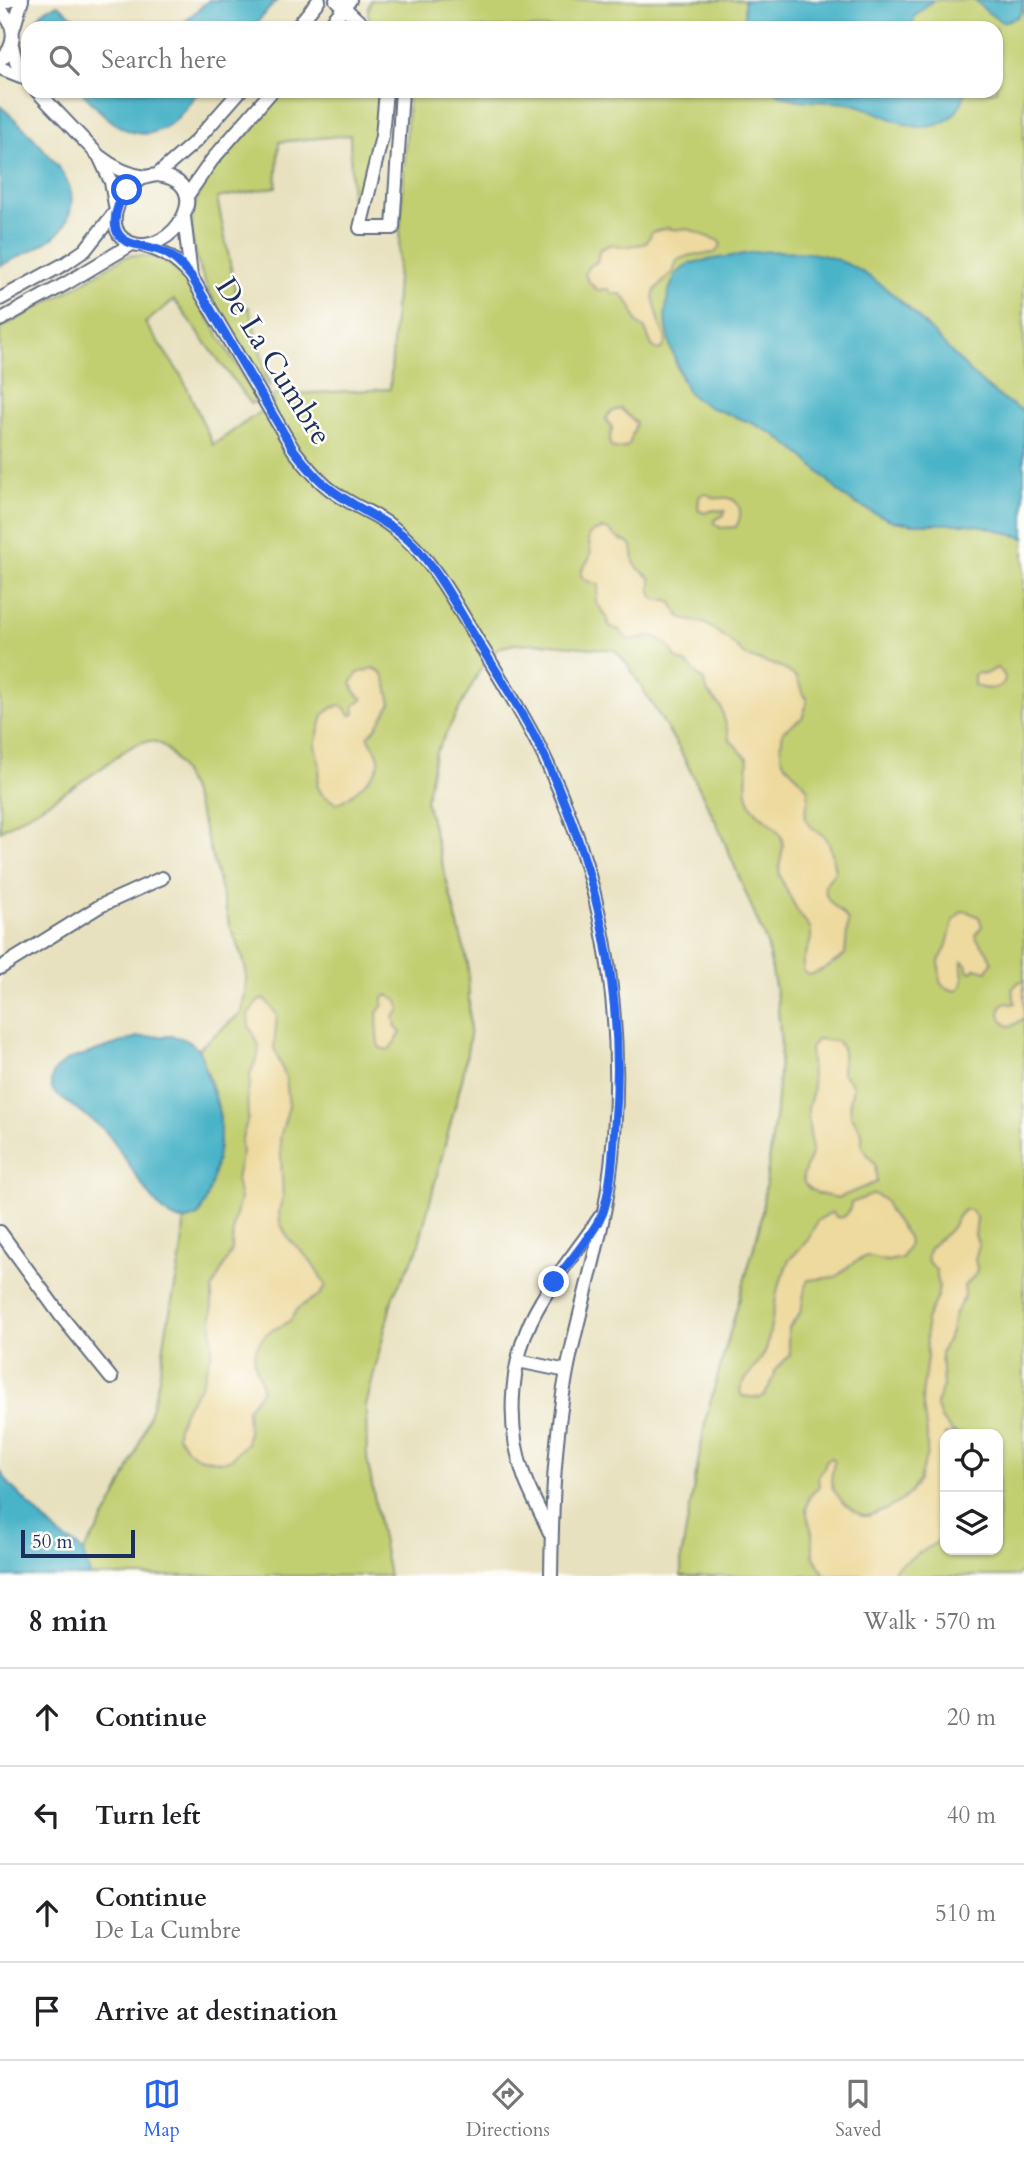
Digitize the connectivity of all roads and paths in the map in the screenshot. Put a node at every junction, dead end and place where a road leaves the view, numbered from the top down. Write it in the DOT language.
graph roads {
  1 [pos="11,0"];
  2 [pos="23,0"];
  3 [pos="343,2"];
  4 [pos="0,4"];
  5 [pos="315,5"];
  6 [pos="0,10"];
  7 [pos="302,21"];
  8 [pos="327,21"];
  9 [pos="334,21"];
  10 [pos="360,21"];
  11 [pos="13,30"];
  12 [pos="12,45"];
  13 [pos="0,60"];
  14 [pos="0,68"];
  15 [pos="21,70"];
  16 [pos="21,77"];
  17 [pos="44,98"];
  18 [pos="234,98"];
  19 [pos="266,98"];
  20 [pos="385,98"];
  21 [pos="402,98"];
  22 [pos="99,156"];
  23 [pos="374,173"];
  24 [pos="151,176"];
  25 [pos="396,177"];
  26 [pos="187,196"];
  27 [pos="116,211"];
  28 [pos="184,218"];
  29 [pos="136,244"];
  30 [pos="191,276"];
  31 [pos="0,299"];
  32 [pos="0,320"];
  33 [pos="162,878"];
  34 [pos="0,968"];
  35 [pos="604,1211"];
  36 [pos="0,1232"];
  37 [pos="518,1361"];
  38 [pos="567,1371"];
  39 [pos="111,1378"];
  40 [pos="552,1535"];
  41 [pos="551,1576"];
  1 -- 4 [label="street"];
  2 -- 11 [label="street"];
  3 -- 9 [label="street"];
  3 -- 10 [label="street"];
  5 -- 7 [label="street"];
  5 -- 8 [label="street"];
  6 -- 11 [label="street"];
  11 -- 12 [label="street"];
  12 -- 13 [label="street"];
  12 -- 15 [label="street"];
  14 -- 16 [label="street"];
  17 -- 22 [label="street"];
  18 -- 24 [label="street"];
  19 -- 26 [label="street"];
  20 -- 23 [label="street"];
  21 -- 25 [label="street"];
  22 -- 24 [label="street"];
  22 -- 27 [label="street"];
  23 -- 25 [label="street"];
  23 -- 25 [label="street"];
  24 -- 26 [label="street"];
  24 -- 27 [label="street"];
  26 -- 28 [label="street"];
  27 -- 29 [label="street"];
  27 -- 31 [label="street"];
  28 -- 29 [label="street"];
  28 -- 30 [label="street"];
  29 -- 30 [label="street"];
  29 -- 32 [label="street"];
  30 -- 35 [label="street, De La Cumbre"];
  33 -- 34 [label="street"];
  35 -- 37 [label="street, De La Cumbre"];
  35 -- 38 [label="street, De La Cumbre"];
  36 -- 39 [label="street"];
  37 -- 38 [label="street"];
  37 -- 40 [label="street, De La Cumbre"];
  38 -- 40 [label="street, De La Cumbre"];
  40 -- 41 [label="street, De La Cumbre"];
}
